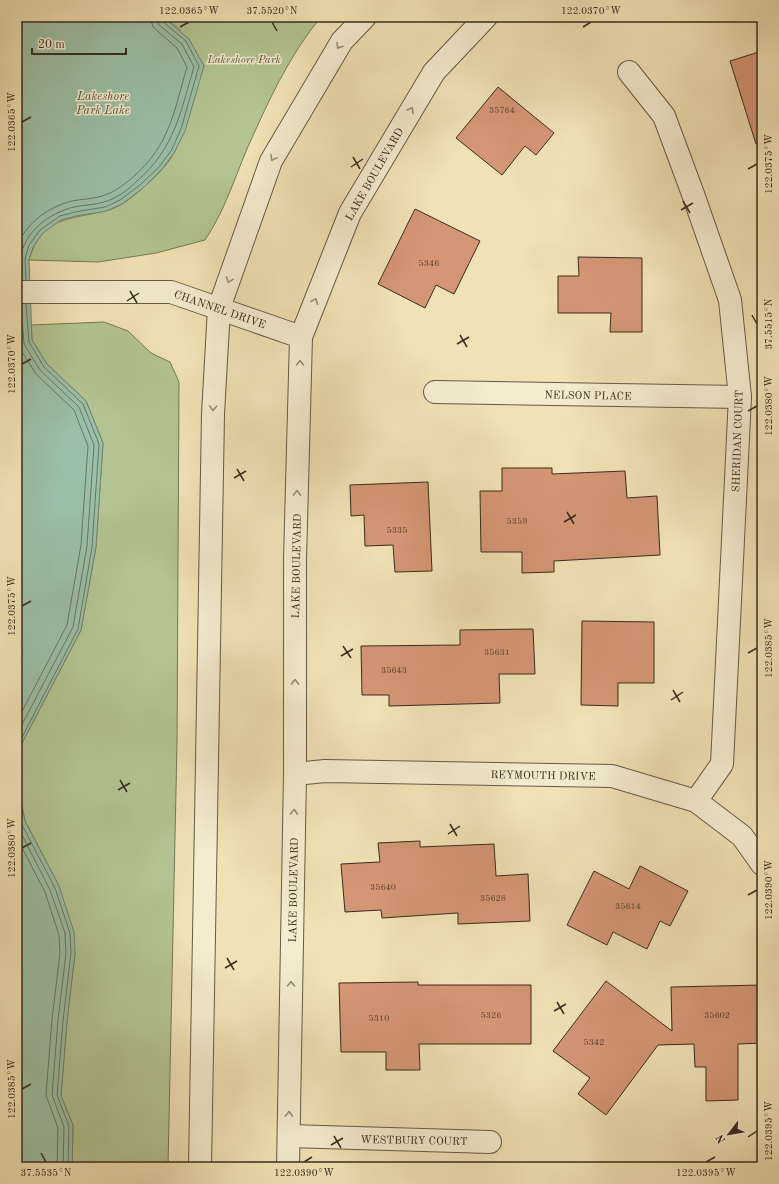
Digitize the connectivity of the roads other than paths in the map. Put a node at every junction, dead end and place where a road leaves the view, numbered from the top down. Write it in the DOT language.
graph roads {
  1 [pos="365,17"];
  2 [pos="486,17"];
  3 [pos="629,72"];
  4 [pos="17,292"];
  5 [pos="219,308"];
  6 [pos="301,337"];
  7 [pos="435,392"];
  8 [pos="740,397"];
  9 [pos="295,774"];
  10 [pos="696,801"];
  11 [pos="762,864"];
  12 [pos="289,1136"];
  13 [pos="490,1142"];
  14 [pos="200,1167"];
  15 [pos="288,1167"];
  1 -- 5 [label="street, one-way"];
  6 -- 2 [label="street, LAKE BOULEVARD, one-way"];
  3 -- 8 [label="street, SHERIDAN COURT"];
  4 -- 5 [label="street, CHANNEL DRIVE"];
  5 -- 6 [label="street, CHANNEL DRIVE"];
  5 -- 14 [label="street, one-way"];
  9 -- 6 [label="street, LAKE BOULEVARD, one-way"];
  7 -- 8 [label="street, NELSON PLACE"];
  8 -- 10 [label="street, SHERIDAN COURT"];
  9 -- 10 [label="street, REYMOUTH DRIVE"];
  12 -- 9 [label="street, LAKE BOULEVARD, one-way"];
  10 -- 11 [label="street, REYMOUTH DRIVE"];
  12 -- 13 [label="street, WESTBURY COURT"];
  12 -- 15 [label="street, LAKE BOULEVARD"];
}
